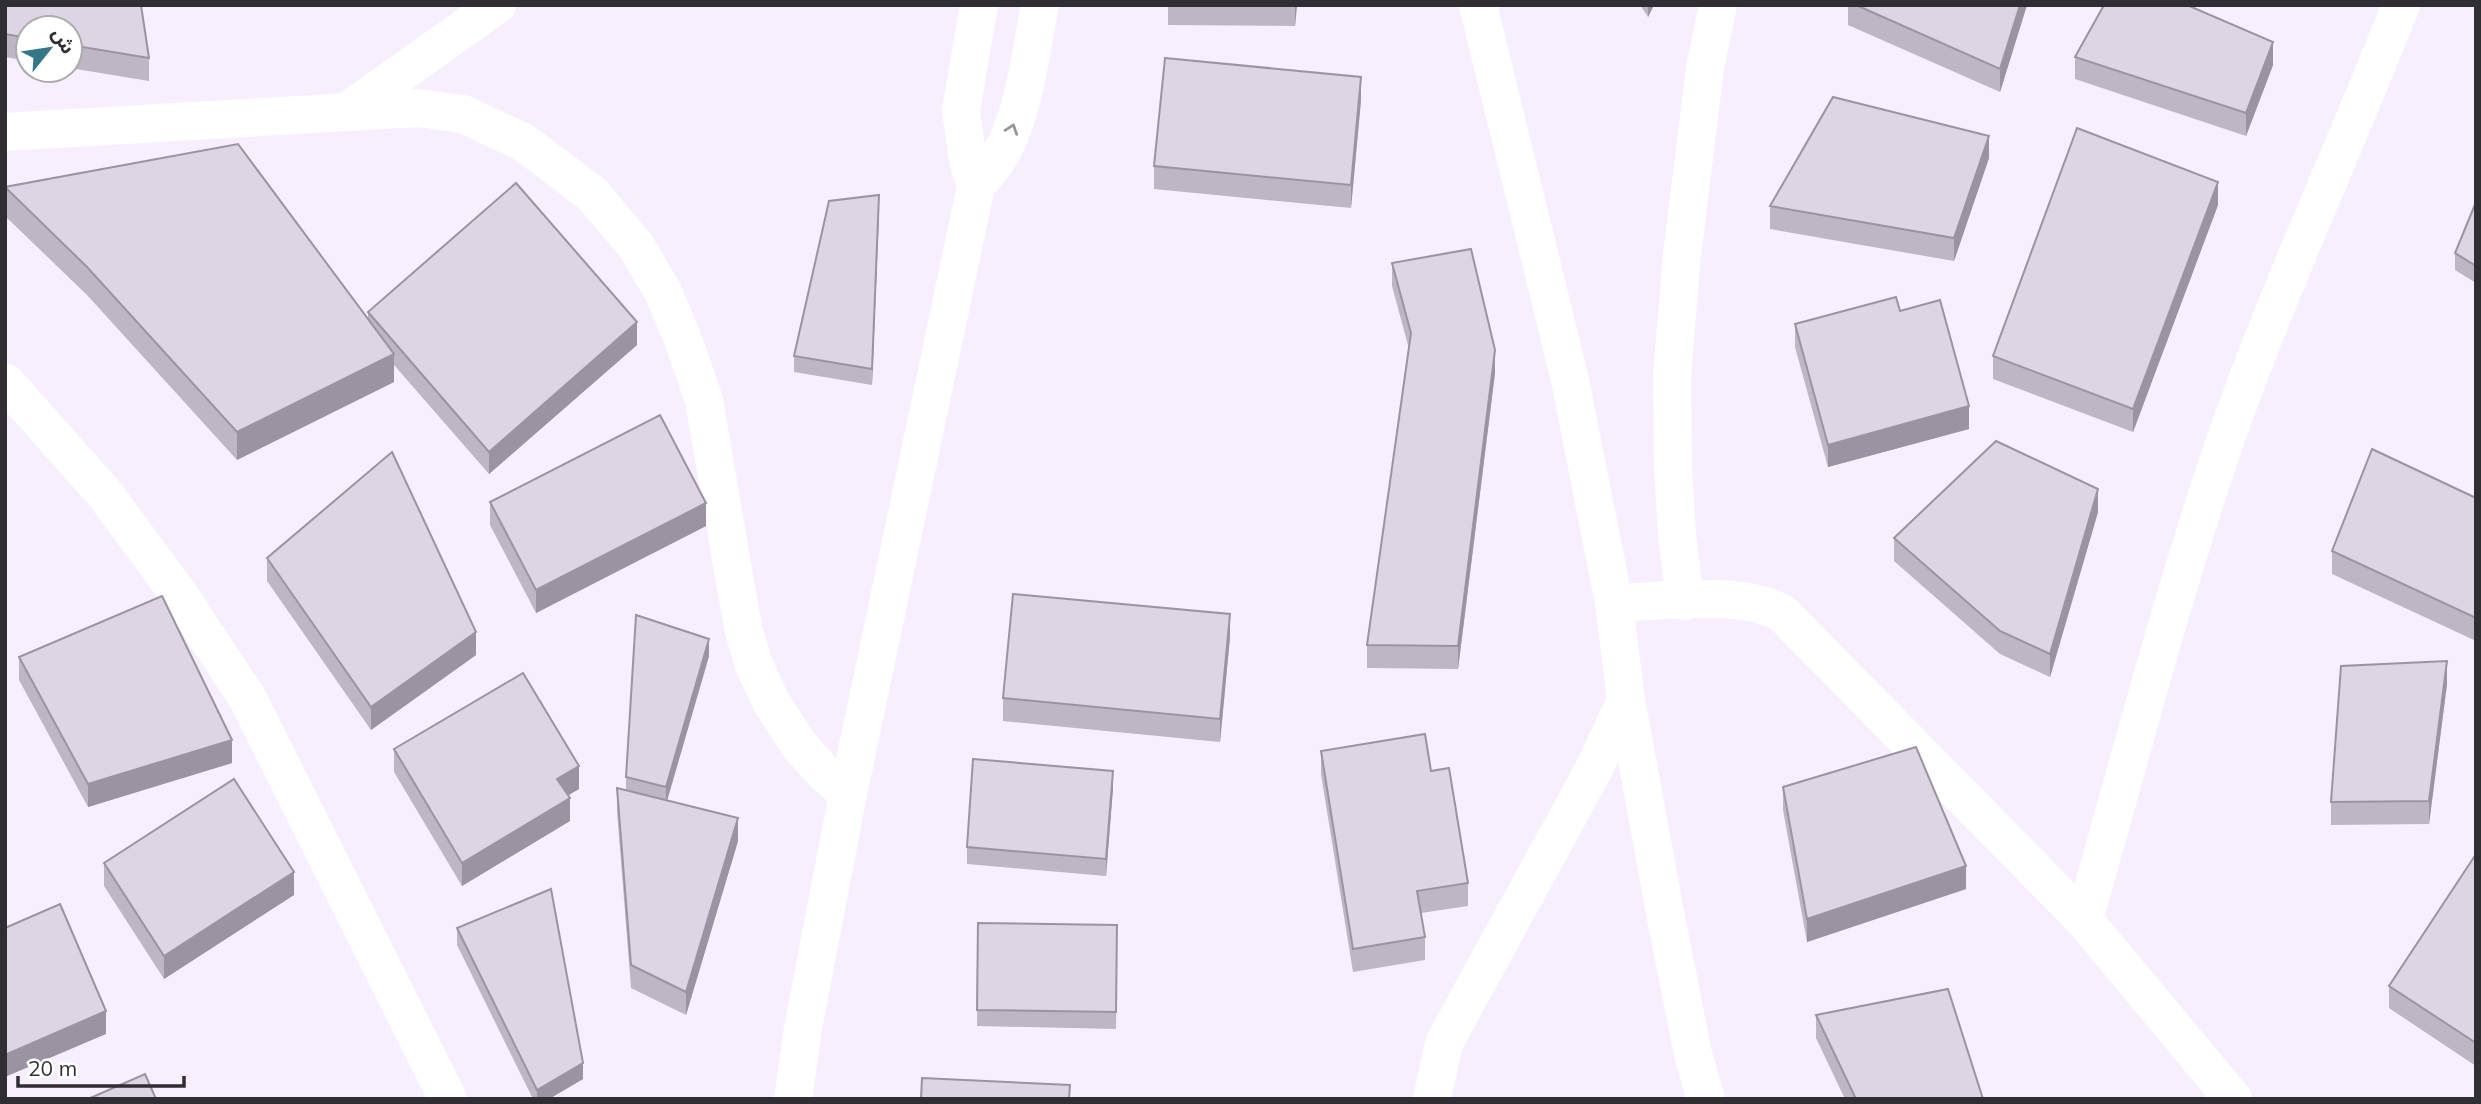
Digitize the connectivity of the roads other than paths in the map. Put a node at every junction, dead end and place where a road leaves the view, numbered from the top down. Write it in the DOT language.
graph roads {
  1 [pos="497,5"];
  2 [pos="979,5"];
  3 [pos="1040,5"];
  4 [pos="1478,5"];
  5 [pos="1718,5"];
  6 [pos="2401,5"];
  7 [pos="349,110"];
  8 [pos="5,132"];
  9 [pos="976,186"];
  10 [pos="5,382"];
  11 [pos="1685,601"];
  12 [pos="1615,603"];
  13 [pos="1626,701"];
  14 [pos="848,794"];
  15 [pos="2084,920"];
  16 [pos="448,1099"];
  17 [pos="793,1099"];
  18 [pos="1432,1099"];
  19 [pos="1706,1099"];
  20 [pos="2233,1099"];
  1 -- 7 [label="main road"];
  2 -- 9 [label="main road"];
  9 -- 3 [label="main road, one-way"];
  4 -- 12 [label="main road"];
  5 -- 11 [label="main road"];
  6 -- 15 [label="main road"];
  7 -- 8 [label="main road"];
  7 -- 14 [label="main road"];
  9 -- 14 [label="main road"];
  10 -- 16 [label="main road"];
  11 -- 12 [label="main road"];
  11 -- 15 [label="main road"];
  12 -- 13 [label="main road"];
  13 -- 18 [label="main road"];
  13 -- 19 [label="main road"];
  14 -- 17 [label="main road"];
  15 -- 20 [label="main road"];
}
